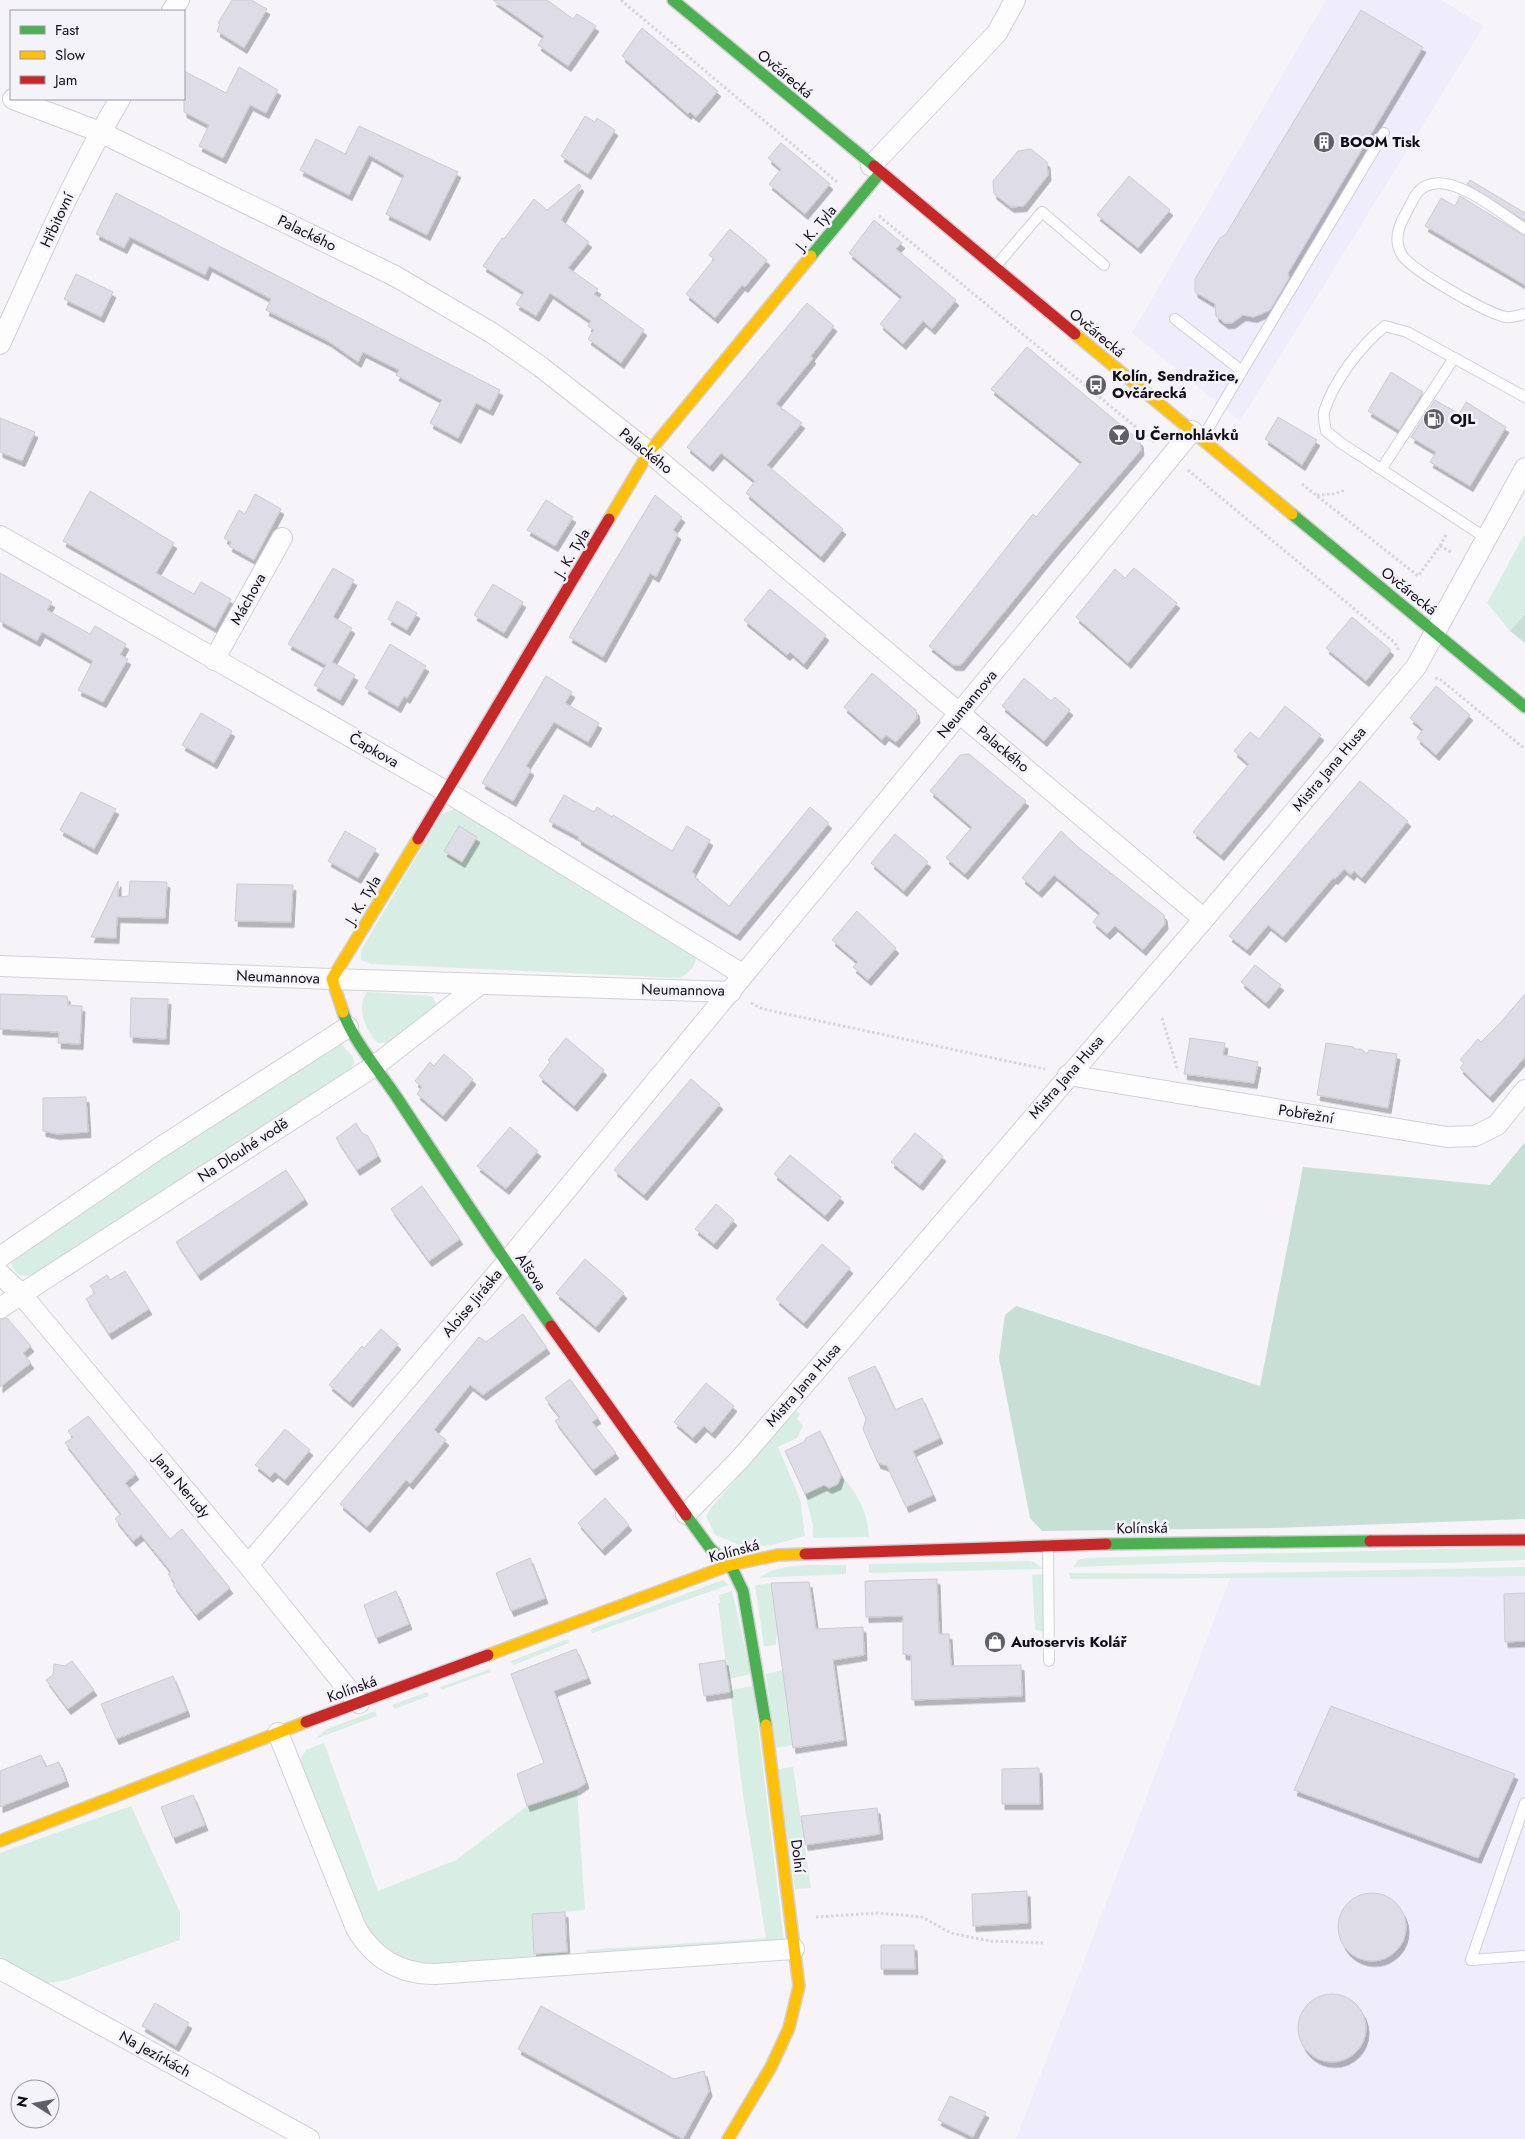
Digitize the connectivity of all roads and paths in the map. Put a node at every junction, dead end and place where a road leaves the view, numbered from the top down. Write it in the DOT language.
graph roads {
  1 [pos="620,0"];
  2 [pos="674,0"];
  3 [pos="1016,0"];
  4 [pos="17,100"];
  5 [pos="119,100"];
  6 [pos="100,132"];
  7 [pos="1384,133"];
  8 [pos="876,169"];
  9 [pos="859,200"];
  10 [pos="1525,229"];
  11 [pos="1104,265"];
  12 [pos="994,268"];
  13 [pos="1525,314"];
  14 [pos="1175,319"];
  15 [pos="0,344"];
  16 [pos="1454,358"];
  17 [pos="1242,371"];
  18 [pos="1525,397"];
  19 [pos="1197,435"];
  20 [pos="649,452"];
  21 [pos="1172,457"];
  22 [pos="1382,468"];
  23 [pos="1525,468"];
  24 [pos="1251,480"];
  25 [pos="1301,483"];
  26 [pos="1346,490"];
  27 [pos="1316,495"];
  28 [pos="1230,507"];
  29 [pos="0,536"];
  30 [pos="282,538"];
  31 [pos="1486,538"];
  32 [pos="1471,565"];
  33 [pos="1435,632"];
  34 [pos="214,660"];
  35 [pos="1416,667"];
  36 [pos="1525,707"];
  37 [pos="960,713"];
  38 [pos="1525,749"];
  39 [pos="447,792"];
  40 [pos="1204,919"];
  41 [pos="0,966"];
  42 [pos="742,974"];
  43 [pos="332,979"];
  44 [pos="480,984"];
  45 [pos="731,992"];
  46 [pos="1162,1018"];
  47 [pos="348,1027"];
  48 [pos="376,1065"];
  49 [pos="1068,1074"];
  50 [pos="1180,1076"];
  51 [pos="1525,1090"];
  52 [pos="0,1257"];
  53 [pos="506,1263"];
  54 [pos="0,1274"];
  55 [pos="21,1294"];
  56 [pos="0,1308"];
  57 [pos="686,1514"];
  58 [pos="1525,1540"];
  59 [pos="1048,1544"];
  60 [pos="248,1565"];
  61 [pos="730,1565"];
  62 [pos="1049,1661"];
  63 [pos="359,1703"];
  64 [pos="278,1733"];
  65 [pos="1525,1803"];
  66 [pos="0,1841"];
  67 [pos="790,1919"];
  68 [pos="1043,1943"];
  69 [pos="794,1949"];
  70 [pos="1525,1956"];
  71 [pos="0,1970"];
  72 [pos="309,2139"];
  73 [pos="728,2139"];
  1 -- 9 [label="path"];
  2 -- 8 [label="street, Ovčárecká"];
  3 -- 8 [label="street"];
  4 -- 6 [label="street, Palackého"];
  5 -- 6 [label="street, Hřbitovní"];
  6 -- 15 [label="street, Hřbitovní"];
  6 -- 20 [label="street, Palackého"];
  7 -- 17 [label="lane"];
  8 -- 9 [label="street, J. K. Tyla"];
  8 -- 12 [label="street, Ovčárecká"];
  9 -- 20 [label="street, J. K. Tyla"];
  9 -- 21 [label="path"];
  10 -- 13 [label="lane"];
  11 -- 12 [label="lane"];
  12 -- 19 [label="street, Ovčárecká"];
  14 -- 17 [label="lane"];
  16 -- 18 [label="lane"];
  16 -- 22 [label="lane"];
  16 -- 22 [label="lane"];
  17 -- 19 [label="lane"];
  19 -- 21 [label="street, Neumannova"];
  19 -- 24 [label="street, Ovčárecká"];
  20 -- 37 [label="street, Palackého"];
  20 -- 39 [label="street, J. K. Tyla"];
  21 -- 28 [label="path"];
  21 -- 37 [label="street, Neumannova"];
  22 -- 31 [label="lane"];
  23 -- 31 [label="street, Mistra Jana Husa"];
  24 -- 28 [label="path"];
  24 -- 33 [label="street, Ovčárecká"];
  25 -- 27 [label="path"];
  26 -- 27 [label="path"];
  27 -- 32 [label="path"];
  28 -- 35 [label="path"];
  29 -- 34 [label="street, Čapkova"];
  30 -- 34 [label="street, Máchova"];
  31 -- 32 [label="street, Mistra Jana Husa"];
  32 -- 33 [label="street, Mistra Jana Husa"];
  33 -- 35 [label="street, Mistra Jana Husa"];
  33 -- 36 [label="street, Ovčárecká"];
  34 -- 39 [label="street, Čapkova"];
  35 -- 38 [label="path"];
  35 -- 40 [label="street, Mistra Jana Husa"];
  37 -- 40 [label="street, Palackého"];
  37 -- 42 [label="street, Neumannova"];
  39 -- 42 [label="street, Čapkova"];
  39 -- 43 [label="street, J. K. Tyla"];
  40 -- 49 [label="street, Mistra Jana Husa"];
  41 -- 43 [label="street, Neumannova"];
  42 -- 45 [label="street, Neumannova"];
  43 -- 44 [label="street, Neumannova"];
  43 -- 47 [label="street, Alšova"];
  44 -- 45 [label="street, Neumannova"];
  44 -- 48 [label="street, Na Dlouhé vodě"];
  45 -- 49 [label="path"];
  45 -- 53 [label="street, Aloise Jiráska"];
  46 -- 50 [label="path"];
  47 -- 48 [label="street, Alšova"];
  47 -- 52 [label="street"];
  48 -- 53 [label="street, Alšova"];
  48 -- 55 [label="street, Na Dlouhé vodě"];
  49 -- 51 [label="street, Pobřežní"];
  49 -- 57 [label="street, Mistra Jana Husa"];
  53 -- 57 [label="street, Alšova"];
  53 -- 60 [label="street, Aloise Jiráska"];
  54 -- 55 [label="street, Jana Nerudy"];
  55 -- 56 [label="street, Na Dlouhé vodě"];
  55 -- 60 [label="street, Jana Nerudy"];
  57 -- 61 [label="street, Alšova"];
  58 -- 59 [label="street, Kolínská"];
  59 -- 61 [label="street, Kolínská"];
  59 -- 62 [label="lane"];
  60 -- 63 [label="street, Jana Nerudy"];
  61 -- 63 [label="street, Kolínská"];
  61 -- 67 [label="street, Dolní"];
  63 -- 64 [label="street, Kolínská"];
  64 -- 66 [label="street, Kolínská"];
  64 -- 69 [label="street"];
  65 -- 70 [label="lane"];
  67 -- 68 [label="path"];
  67 -- 69 [label="street, Dolní"];
  69 -- 73 [label="street, Dolní"];
  71 -- 72 [label="street, Na Jezírkách"];
}
